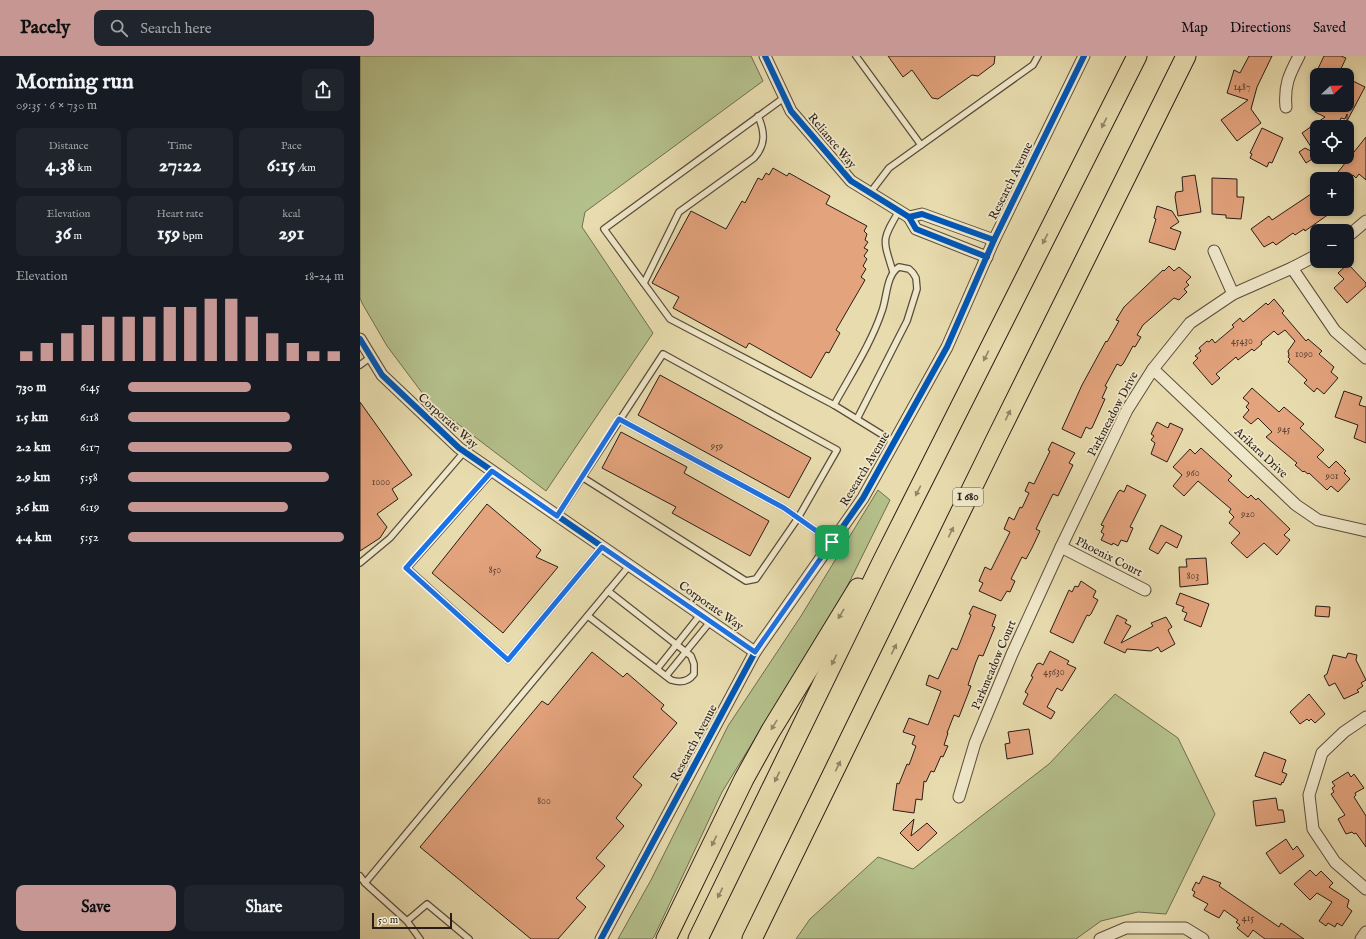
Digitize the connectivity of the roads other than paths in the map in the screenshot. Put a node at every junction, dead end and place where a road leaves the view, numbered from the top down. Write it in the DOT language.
graph roads {
  1 [pos="765,56"];
  2 [pos="856,56"];
  3 [pos="1038,56"];
  4 [pos="1084,56"];
  5 [pos="1137,56"];
  6 [pos="1186,56"];
  7 [pos="1299,56"];
  8 [pos="785,97"];
  9 [pos="1286,107"];
  10 [pos="758,116"];
  11 [pos="921,146"];
  12 [pos="870,193"];
  13 [pos="904,214"];
  14 [pos="1366,221"];
  15 [pos="1354,231"];
  16 [pos="994,240"];
  17 [pos="1214,251"];
  18 [pos="987,256"];
  19 [pos="1310,258"];
  20 [pos="1292,268"];
  21 [pos="893,272"];
  22 [pos="644,283"];
  23 [pos="1233,294"];
  24 [pos="360,339"];
  25 [pos="371,357"];
  26 [pos="1366,358"];
  27 [pos="360,365"];
  28 [pos="1152,369"];
  29 [pos="834,405"];
  30 [pos="619,419"];
  31 [pos="857,419"];
  32 [pos="894,442"];
  33 [pos="464,452"];
  34 [pos="492,471"];
  35 [pos="582,477"];
  36 [pos="557,516"];
  37 [pos="798,518"];
  38 [pos="1366,531"];
  39 [pos="832,542"];
  40 [pos="1060,546"];
  41 [pos="602,547"];
  42 [pos="882,562"];
  43 [pos="360,563"];
  44 [pos="629,566"];
  45 [pos="1145,590"];
  46 [pos="608,591"];
  47 [pos="700,615"];
  48 [pos="588,616"];
  49 [pos="710,622"];
  50 [pos="676,645"];
  51 [pos="685,652"];
  52 [pos="755,652"];
  53 [pos="657,669"];
  54 [pos="666,676"];
  55 [pos="1366,717"];
  56 [pos="829,784"];
  57 [pos="959,797"];
  58 [pos="360,876"];
  59 [pos="365,883"];
  60 [pos="1366,889"];
  61 [pos="407,921"];
  62 [pos="1366,932"];
  63 [pos="668,935"];
  64 [pos="420,939"];
  65 [pos="469,939"];
  66 [pos="601,939"];
  67 [pos="698,939"];
  68 [pos="752,939"];
  69 [pos="766,939"];
  70 [pos="1100,939"];
  71 [pos="1203,939"];
  72 [pos="1362,939"];
  1 -- 8 [label="street, Reliance Way"];
  2 -- 11 [label="lane"];
  3 -- 11 [label="lane"];
  4 -- 16 [label="street, Research Avenue"];
  5 -- 42 [label="highway, one-way"];
  56 -- 6 [label="highway, I 680, one-way"];
  7 -- 9 [label="street"];
  8 -- 10 [label="lane"];
  8 -- 12 [label="street, Reliance Way"];
  10 -- 22 [label="lane"];
  10 -- 22 [label="lane"];
  11 -- 12 [label="lane"];
  12 -- 13 [label="street, Reliance Way"];
  13 -- 16 [label="street"];
  13 -- 18 [label="street, Reliance Way"];
  13 -- 21 [label="lane"];
  14 -- 15 [label="street"];
  16 -- 18 [label="street, Research Avenue"];
  17 -- 23 [label="street"];
  18 -- 32 [label="street, Research Avenue"];
  19 -- 20 [label="street, Parkmeadow Drive"];
  20 -- 23 [label="street, Parkmeadow Drive"];
  20 -- 26 [label="street"];
  21 -- 29 [label="lane"];
  21 -- 31 [label="lane"];
  22 -- 29 [label="lane"];
  23 -- 28 [label="street, Parkmeadow Drive"];
  24 -- 25 [label="street, Corporate Way"];
  25 -- 27 [label="lane"];
  25 -- 33 [label="street, Corporate Way"];
  28 -- 38 [label="street, Arikara Drive"];
  28 -- 40 [label="street, Parkmeadow Drive"];
  29 -- 31 [label="lane"];
  30 -- 35 [label="lane"];
  30 -- 37 [label="lane"];
  30 -- 37 [label="lane"];
  31 -- 32 [label="lane"];
  32 -- 39 [label="street, Research Avenue"];
  33 -- 34 [label="street, Corporate Way"];
  33 -- 43 [label="lane"];
  34 -- 36 [label="street, Corporate Way"];
  34 -- 41 [label="lane"];
  35 -- 36 [label="lane"];
  35 -- 37 [label="lane"];
  36 -- 41 [label="street, Corporate Way"];
  37 -- 39 [label="lane"];
  39 -- 52 [label="street, Research Avenue"];
  40 -- 45 [label="street, Phoenix Court"];
  40 -- 57 [label="street, Parkmeadow Court"];
  41 -- 44 [label="street, Corporate Way"];
  42 -- 63 [label="highway, one-way"];
  42 -- 67 [label="highway, one-way"];
  44 -- 46 [label="lane"];
  44 -- 47 [label="street, Corporate Way"];
  46 -- 48 [label="lane"];
  46 -- 50 [label="lane"];
  47 -- 49 [label="street, Corporate Way"];
  47 -- 50 [label="lane"];
  48 -- 53 [label="lane"];
  48 -- 59 [label="lane"];
  49 -- 51 [label="lane"];
  49 -- 52 [label="street, Corporate Way"];
  50 -- 51 [label="lane"];
  50 -- 53 [label="lane"];
  51 -- 54 [label="lane"];
  51 -- 54 [label="lane"];
  52 -- 66 [label="street, Research Avenue"];
  53 -- 54 [label="lane"];
  55 -- 60 [label="street"];
  56 -- 68 [label="highway, I 680"];
  56 -- 69 [label="highway"];
  58 -- 59 [label="lane"];
  59 -- 61 [label="lane"];
  61 -- 64 [label="lane"];
  61 -- 65 [label="lane"];
  62 -- 72 [label="street"];
  70 -- 71 [label="street"];
}
